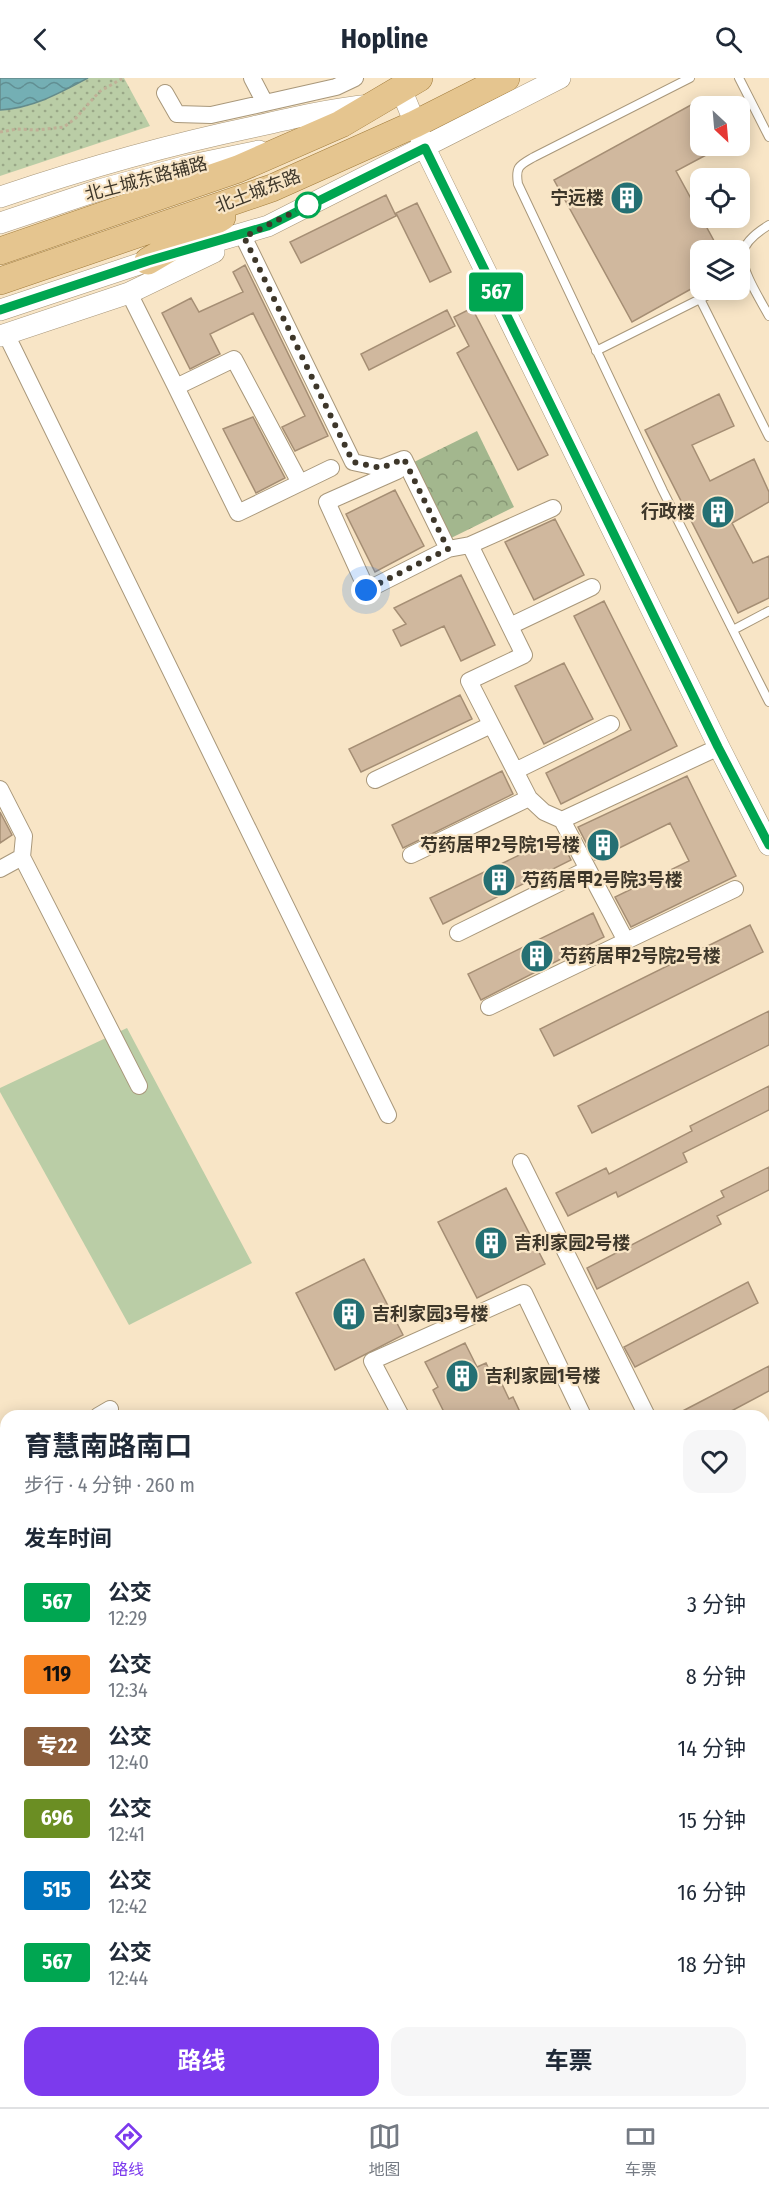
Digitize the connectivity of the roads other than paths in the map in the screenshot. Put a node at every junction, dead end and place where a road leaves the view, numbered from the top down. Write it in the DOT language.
graph roads {
  1 [pos="252,78"];
  2 [pos="356,78"];
  3 [pos="506,78"];
  4 [pos="560,78"];
  5 [pos="690,78"];
  6 [pos="739,78"];
  7 [pos="410,83"];
  8 [pos="165,93"];
  9 [pos="265,103"];
  10 [pos="374,104"];
  11 [pos="420,136"];
  12 [pos="769,137"];
  13 [pos="295,144"];
  14 [pos="148,151"];
  15 [pos="272,188"];
  16 [pos="99,190"];
  17 [pos="0,197"];
  18 [pos="0,223"];
  19 [pos="769,225"];
  20 [pos="268,226"];
  21 [pos="244,237"];
  22 [pos="750,241"];
  23 [pos="0,251"];
  24 [pos="148,261"];
  25 [pos="0,281"];
  26 [pos="750,287"];
  27 [pos="129,293"];
  28 [pos="698,300"];
  29 [pos="700,300"];
  30 [pos="0,310"];
  31 [pos="769,316"];
  32 [pos="3,335"];
  33 [pos="596,351"];
  34 [pos="176,387"];
  35 [pos="769,437"];
  36 [pos="408,466"];
  37 [pos="331,468"];
  38 [pos="300,483"];
  39 [pos="553,508"];
  40 [pos="470,545"];
  41 [pos="448,549"];
  42 [pos="592,586"];
  43 [pos="769,611"];
  44 [pos="510,626"];
  45 [pos="733,630"];
  46 [pos="769,702"];
  47 [pos="611,724"];
  48 [pos="491,725"];
  49 [pos="718,747"];
  50 [pos="515,771"];
  51 [pos="375,780"];
  52 [pos="0,789"];
  53 [pos="529,798"];
  54 [pos="562,820"];
  55 [pos="769,845"];
  56 [pos="411,855"];
  57 [pos="22,857"];
  58 [pos="0,869"];
  59 [pos="588,869"];
  60 [pos="735,889"];
  61 [pos="458,933"];
  62 [pos="626,942"];
  63 [pos="489,1007"];
  64 [pos="139,1086"];
  65 [pos="388,1115"];
  66 [pos="521,1162"];
  67 [pos="397,1410"];
  68 [pos="580,1410"];
  69 [pos="644,1410"];
  1 -- 9 [label="street"];
  2 -- 9 [label="street"];
  3 -- 11 [label="main road, 北土城东路"];
  4 -- 11 [label="street"];
  5 -- 33 [label="lane"];
  6 -- 12 [label="lane"];
  7 -- 10 [label="main road, 北土城东路"];
  7 -- 11 [label="street"];
  8 -- 9 [label="street"];
  10 -- 13 [label="main road, 北土城东路"];
  10 -- 14 [label="street"];
  11 -- 15 [label="main road, 北土城东路"];
  11 -- 20 [label="street"];
  11 -- 49 [label="street"];
  13 -- 16 [label="street, 北土城东路辅路"];
  13 -- 23 [label="main road, 北土城东路"];
  14 -- 16 [label="street"];
  14 -- 17 [label="street"];
  15 -- 24 [label="main road"];
  15 -- 25 [label="main road, 北土城东路"];
  16 -- 18 [label="street, 北土城东路辅路"];
  19 -- 22 [label="lane"];
  20 -- 21 [label="street"];
  20 -- 24 [label="street"];
  21 -- 27 [label="street"];
  21 -- 36 [label="street"];
  24 -- 30 [label="street"];
  26 -- 31 [label="lane"];
  27 -- 32 [label="street"];
  27 -- 34 [label="street"];
  28 -- 33 [label="lane"];
  29 -- 35 [label="lane"];
  32 -- 65 [label="street"];
  33 -- 45 [label="lane"];
  34 -- 38 [label="street"];
  34 -- 38 [label="street"];
  36 -- 41 [label="street"];
  36 -- 41 [label="street"];
  37 -- 38 [label="street"];
  39 -- 40 [label="street"];
  40 -- 41 [label="street"];
  40 -- 44 [label="street"];
  42 -- 44 [label="street"];
  43 -- 45 [label="lane"];
  44 -- 48 [label="street"];
  45 -- 46 [label="lane"];
  47 -- 50 [label="street"];
  48 -- 50 [label="street"];
  48 -- 51 [label="street"];
  49 -- 54 [label="street"];
  49 -- 55 [label="street"];
  50 -- 53 [label="street"];
  52 -- 57 [label="street"];
  53 -- 54 [label="street"];
  53 -- 56 [label="street"];
  54 -- 59 [label="street"];
  57 -- 58 [label="street"];
  57 -- 64 [label="street"];
  59 -- 61 [label="street"];
  59 -- 62 [label="street"];
  60 -- 62 [label="street"];
  62 -- 63 [label="street"];
  66 -- 69 [label="street"];
  67 -- 68 [label="street"];
}
